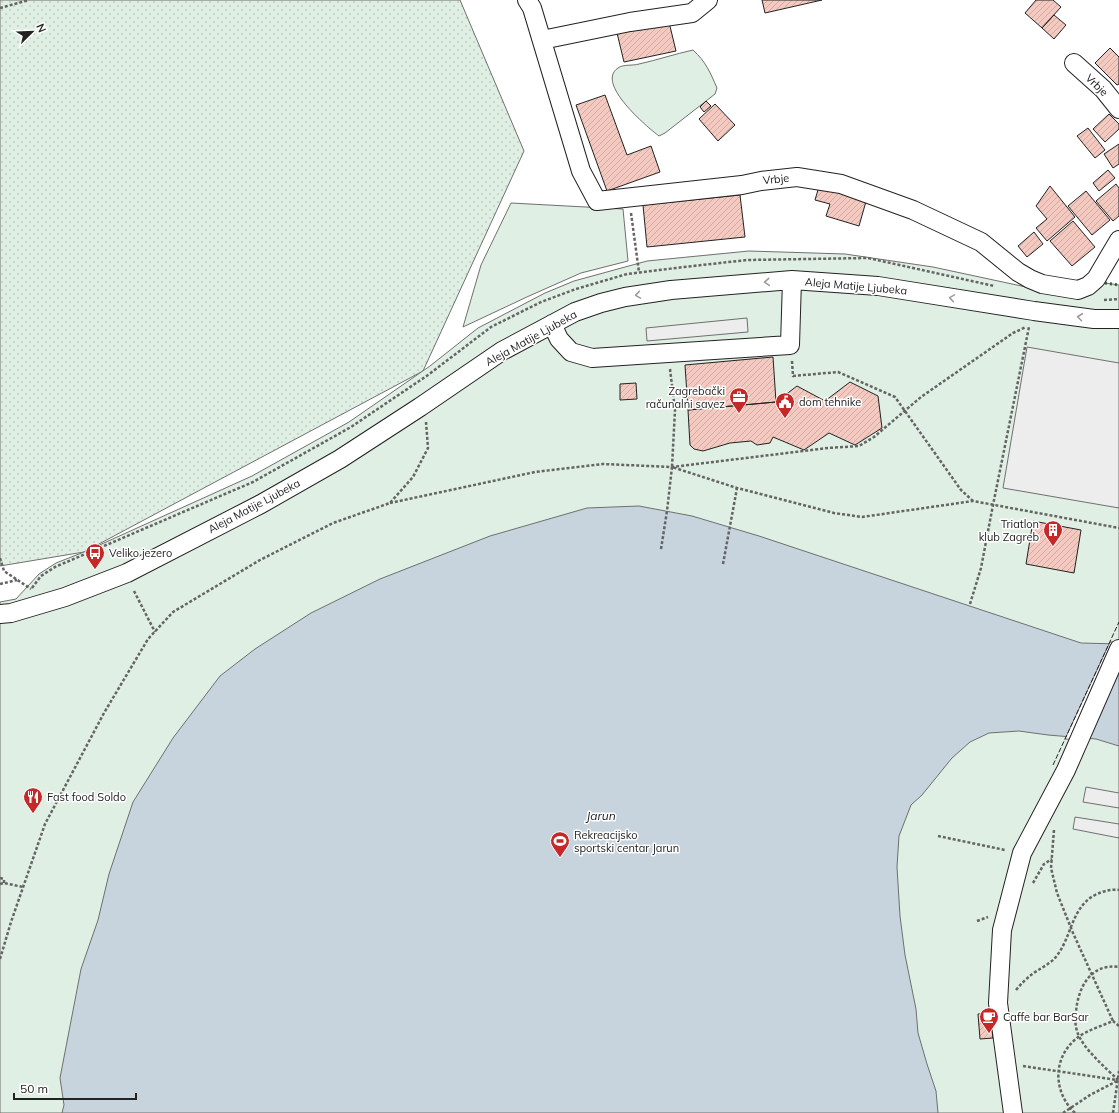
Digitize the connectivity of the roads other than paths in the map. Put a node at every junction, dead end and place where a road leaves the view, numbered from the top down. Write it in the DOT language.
graph roads {
  1 [pos="526,0"];
  2 [pos="708,0"];
  3 [pos="542,40"];
  4 [pos="1074,63"];
  5 [pos="1119,109"];
  6 [pos="1119,240"];
  7 [pos="792,280"];
  8 [pos="1119,320"];
  9 [pos="552,324"];
  10 [pos="6,614"];
  11 [pos="1119,649"];
  12 [pos="1013,1113"];
  1 -- 3 [label="street, Vrbje"];
  2 -- 3 [label="street"];
  3 -- 6 [label="street, Vrbje"];
  4 -- 5 [label="street, Vrbje"];
  8 -- 7 [label="street, Aleja Matije Ljubeka, one-way"];
  7 -- 9 [label="street, Aleja Matije Ljubeka, one-way"];
  7 -- 9 [label="street"];
  9 -- 10 [label="street, Aleja Matije Ljubeka"];
  11 -- 12 [label="street"];
}
